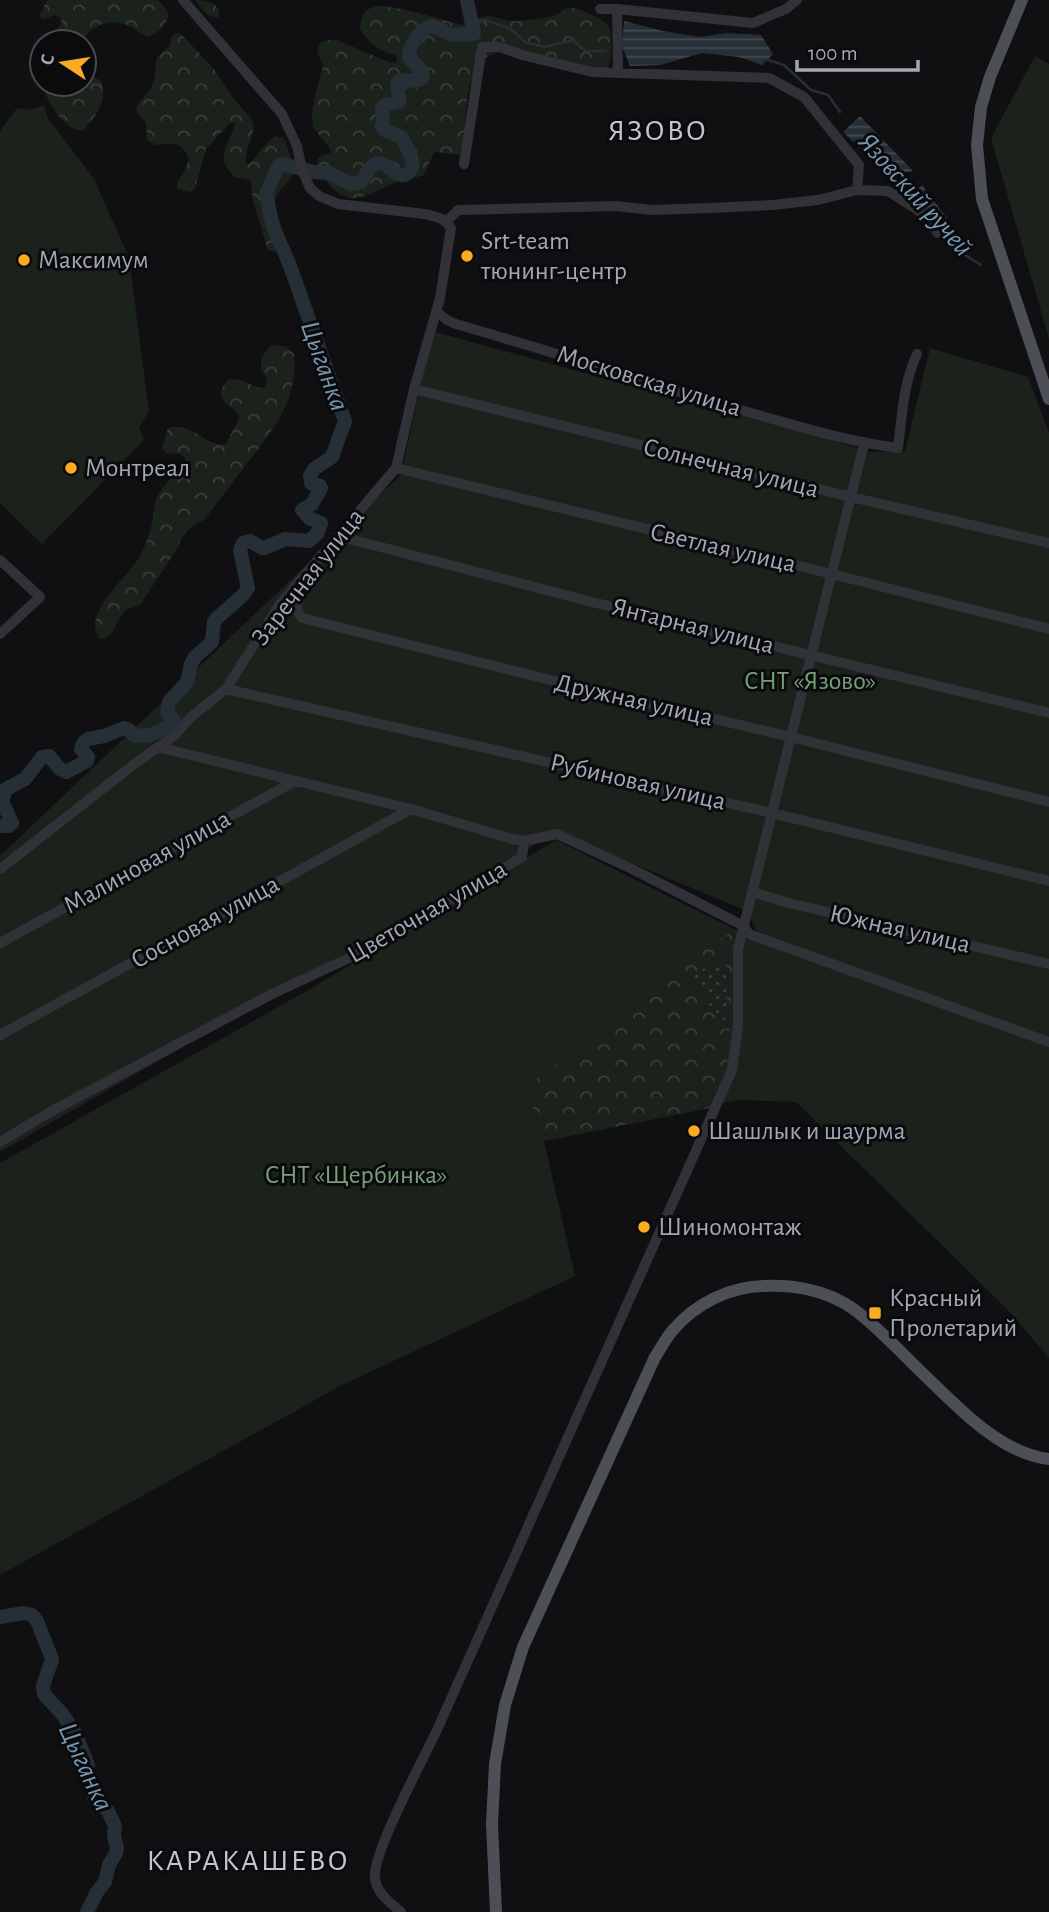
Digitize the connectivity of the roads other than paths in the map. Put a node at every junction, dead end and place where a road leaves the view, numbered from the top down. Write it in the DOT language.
graph roads {
  1 [pos="183,0"];
  2 [pos="797,0"];
  3 [pos="1022,0"];
  4 [pos="600,9"];
  5 [pos="617,9"];
  6 [pos="618,73"];
  7 [pos="464,164"];
  8 [pos="857,190"];
  9 [pos="449,225"];
  10 [pos="938,233"];
  11 [pos="436,312"];
  12 [pos="917,354"];
  13 [pos="414,389"];
  14 [pos="1049,399"];
  15 [pos="864,444"];
  16 [pos="396,468"];
  17 [pos="851,497"];
  18 [pos="334,539"];
  19 [pos="1049,543"];
  20 [pos="0,560"];
  21 [pos="832,574"];
  22 [pos="1049,629"];
  23 [pos="0,634"];
  24 [pos="812,655"];
  25 [pos="226,689"];
  26 [pos="1049,713"];
  27 [pos="791,737"];
  28 [pos="158,747"];
  29 [pos="295,781"];
  30 [pos="1049,802"];
  31 [pos="411,809"];
  32 [pos="772,813"];
  33 [pos="524,841"];
  34 [pos="0,869"];
  35 [pos="1049,881"];
  36 [pos="752,892"];
  37 [pos="743,926"];
  38 [pos="0,943"];
  39 [pos="1049,964"];
  40 [pos="0,1035"];
  41 [pos="1049,1042"];
  42 [pos="0,1142"];
  43 [pos="1049,1460"];
  44 [pos="401,1912"];
  45 [pos="496,1912"];
  1 -- 9 [label="street"];
  2 -- 5 [label="street"];
  3 -- 14 [label="main road"];
  4 -- 5 [label="street"];
  5 -- 6 [label="street"];
  6 -- 7 [label="street"];
  6 -- 8 [label="street"];
  8 -- 9 [label="street"];
  8 -- 10 [label="street"];
  9 -- 11 [label="street, Заречная улица"];
  11 -- 13 [label="street, Заречная улица"];
  11 -- 15 [label="street, Московская улица"];
  12 -- 15 [label="street, Московская улица"];
  13 -- 16 [label="street, Заречная улица"];
  13 -- 17 [label="street, Солнечная улица"];
  15 -- 17 [label="street"];
  16 -- 18 [label="street, Заречная улица"];
  16 -- 21 [label="street, Светлая улица"];
  17 -- 19 [label="street, Солнечная улица"];
  17 -- 21 [label="street"];
  18 -- 24 [label="street, Янтарная улица"];
  18 -- 25 [label="street, Заречная улица"];
  18 -- 27 [label="street, Дружная улица"];
  20 -- 23 [label="street"];
  21 -- 22 [label="street, Светлая улица"];
  21 -- 24 [label="street"];
  24 -- 26 [label="street, Янтарная улица"];
  24 -- 27 [label="street"];
  25 -- 28 [label="street, Заречная улица"];
  25 -- 32 [label="street, Рубиновая улица"];
  27 -- 30 [label="street, Дружная улица"];
  27 -- 32 [label="street"];
  28 -- 29 [label="street"];
  28 -- 34 [label="street, Заречная улица"];
  29 -- 31 [label="street"];
  29 -- 38 [label="street, Малиновая улица"];
  31 -- 33 [label="street"];
  31 -- 40 [label="street, Сосновая улица"];
  32 -- 35 [label="street, Рубиновая улица"];
  32 -- 36 [label="street"];
  33 -- 37 [label="street, Цветочная улица"];
  33 -- 42 [label="street, Цветочная улица"];
  36 -- 37 [label="street"];
  36 -- 39 [label="street, Южная улица"];
  37 -- 41 [label="street, Цветочная улица"];
  37 -- 44 [label="street"];
  43 -- 45 [label="main road"];
}
